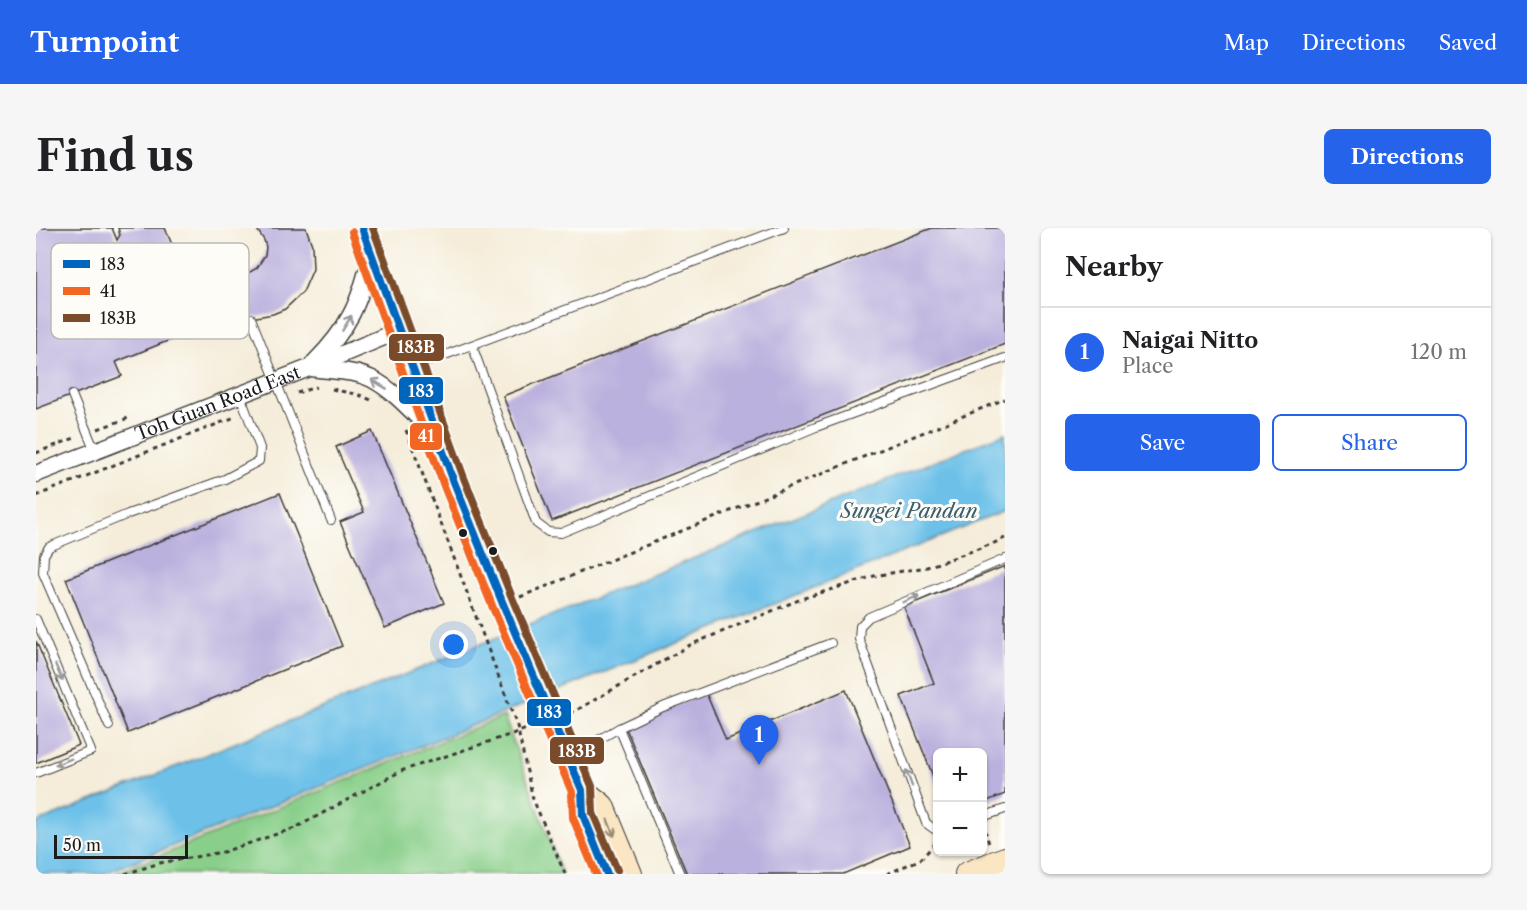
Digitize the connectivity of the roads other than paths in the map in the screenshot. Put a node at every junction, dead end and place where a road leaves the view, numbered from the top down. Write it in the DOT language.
graph roads {
  1 [pos="362,228"];
  2 [pos="784,228"];
  3 [pos="371,255"];
  4 [pos="251,318"];
  5 [pos="398,331"];
  6 [pos="472,345"];
  7 [pos="1005,358"];
  8 [pos="309,368"];
  9 [pos="411,368"];
  10 [pos="276,381"];
  11 [pos="72,395"];
  12 [pos="240,395"];
  13 [pos="438,436"];
  14 [pos="95,452"];
  15 [pos="36,474"];
  16 [pos="331,519"];
  17 [pos="1005,559"];
  18 [pos="36,620"];
  19 [pos="831,643"];
  20 [pos="109,726"];
  21 [pos="619,728"];
  22 [pos="567,758"];
  23 [pos="36,773"];
  24 [pos="582,790"];
  25 [pos="1005,809"];
  26 [pos="987,815"];
  27 [pos="933,828"];
  28 [pos="1005,859"];
  29 [pos="607,874"];
  30 [pos="630,874"];
  31 [pos="680,874"];
  32 [pos="968,874"];
  1 -- 3 [label="street"];
  2 -- 6 [label="lane"];
  3 -- 5 [label="street"];
  8 -- 3 [label="street, one-way"];
  4 -- 10 [label="lane"];
  5 -- 8 [label="street, Toh Guan Road East"];
  5 -- 9 [label="street"];
  6 -- 7 [label="lane"];
  6 -- 9 [label="lane"];
  8 -- 10 [label="street, Toh Guan Road East"];
  13 -- 8 [label="street, one-way"];
  9 -- 13 [label="street"];
  10 -- 12 [label="street, Toh Guan Road East"];
  10 -- 16 [label="lane"];
  11 -- 14 [label="lane"];
  12 -- 14 [label="street, Toh Guan Road East"];
  12 -- 20 [label="lane"];
  13 -- 22 [label="street"];
  14 -- 15 [label="street, Toh Guan Road East"];
  27 -- 17 [label="lane, one-way"];
  18 -- 23 [label="lane, one-way"];
  19 -- 21 [label="lane"];
  21 -- 22 [label="lane"];
  21 -- 31 [label="lane"];
  22 -- 24 [label="street"];
  24 -- 29 [label="street"];
  24 -- 30 [label="street, one-way"];
  25 -- 26 [label="lane"];
  28 -- 32 [label="street"];
}
